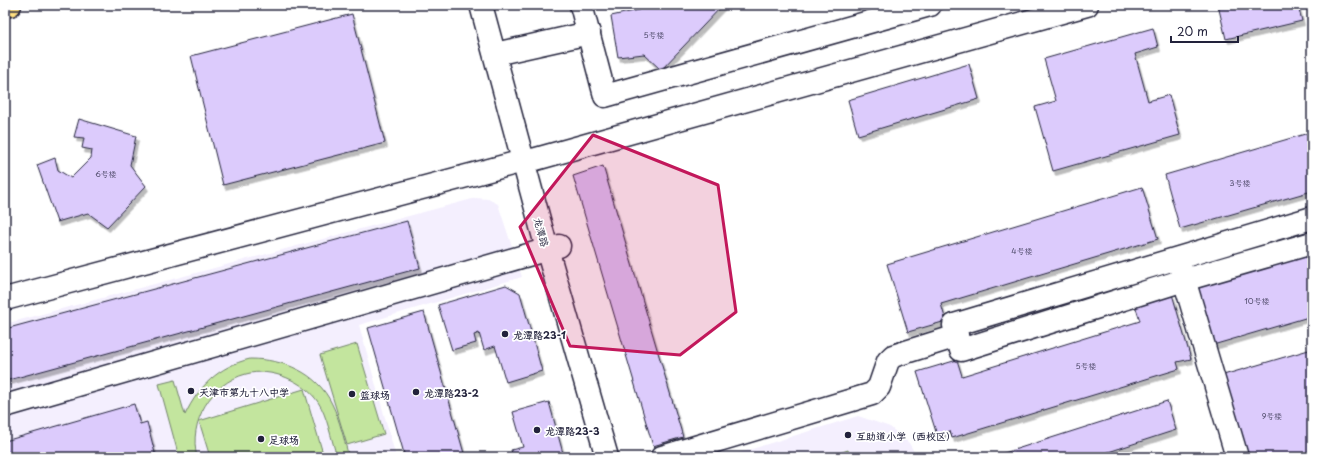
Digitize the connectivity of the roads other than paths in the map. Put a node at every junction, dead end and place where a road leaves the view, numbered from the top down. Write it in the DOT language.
graph roads {
  1 [pos="10,5"];
  2 [pos="481,5"];
  3 [pos="495,5"];
  4 [pos="581,5"];
  5 [pos="930,5"];
  6 [pos="1087,5"];
  7 [pos="5,6"];
  8 [pos="589,33"];
  9 [pos="501,52"];
  10 [pos="528,164"];
  11 [pos="1312,218"];
  12 [pos="1312,242"];
  13 [pos="553,247"];
  14 [pos="1178,259"];
  15 [pos="1184,280"];
  16 [pos="5,299"];
  17 [pos="5,313"];
  18 [pos="957,336"];
  19 [pos="5,406"];
  20 [pos="607,457"];
  21 [pos="619,457"];
  22 [pos="662,457"];
  23 [pos="1236,457"];
  1 -- 7 [label="main road"];
  2 -- 9 [label="street, 龙潭路"];
  3 -- 9 [label="street, 龙潭路"];
  4 -- 8 [label="street"];
  5 -- 8 [label="street"];
  6 -- 10 [label="street"];
  8 -- 9 [label="street"];
  9 -- 10 [label="street, 龙潭路"];
  10 -- 13 [label="street, 龙潭路"];
  10 -- 16 [label="street"];
  10 -- 17 [label="street"];
  11 -- 14 [label="street"];
  12 -- 15 [label="street"];
  13 -- 19 [label="street"];
  13 -- 20 [label="street, 龙潭路"];
  13 -- 21 [label="street, 龙潭路"];
  14 -- 15 [label="street"];
  14 -- 18 [label="street"];
  15 -- 18 [label="street"];
  15 -- 23 [label="street"];
  18 -- 22 [label="street"];
}
